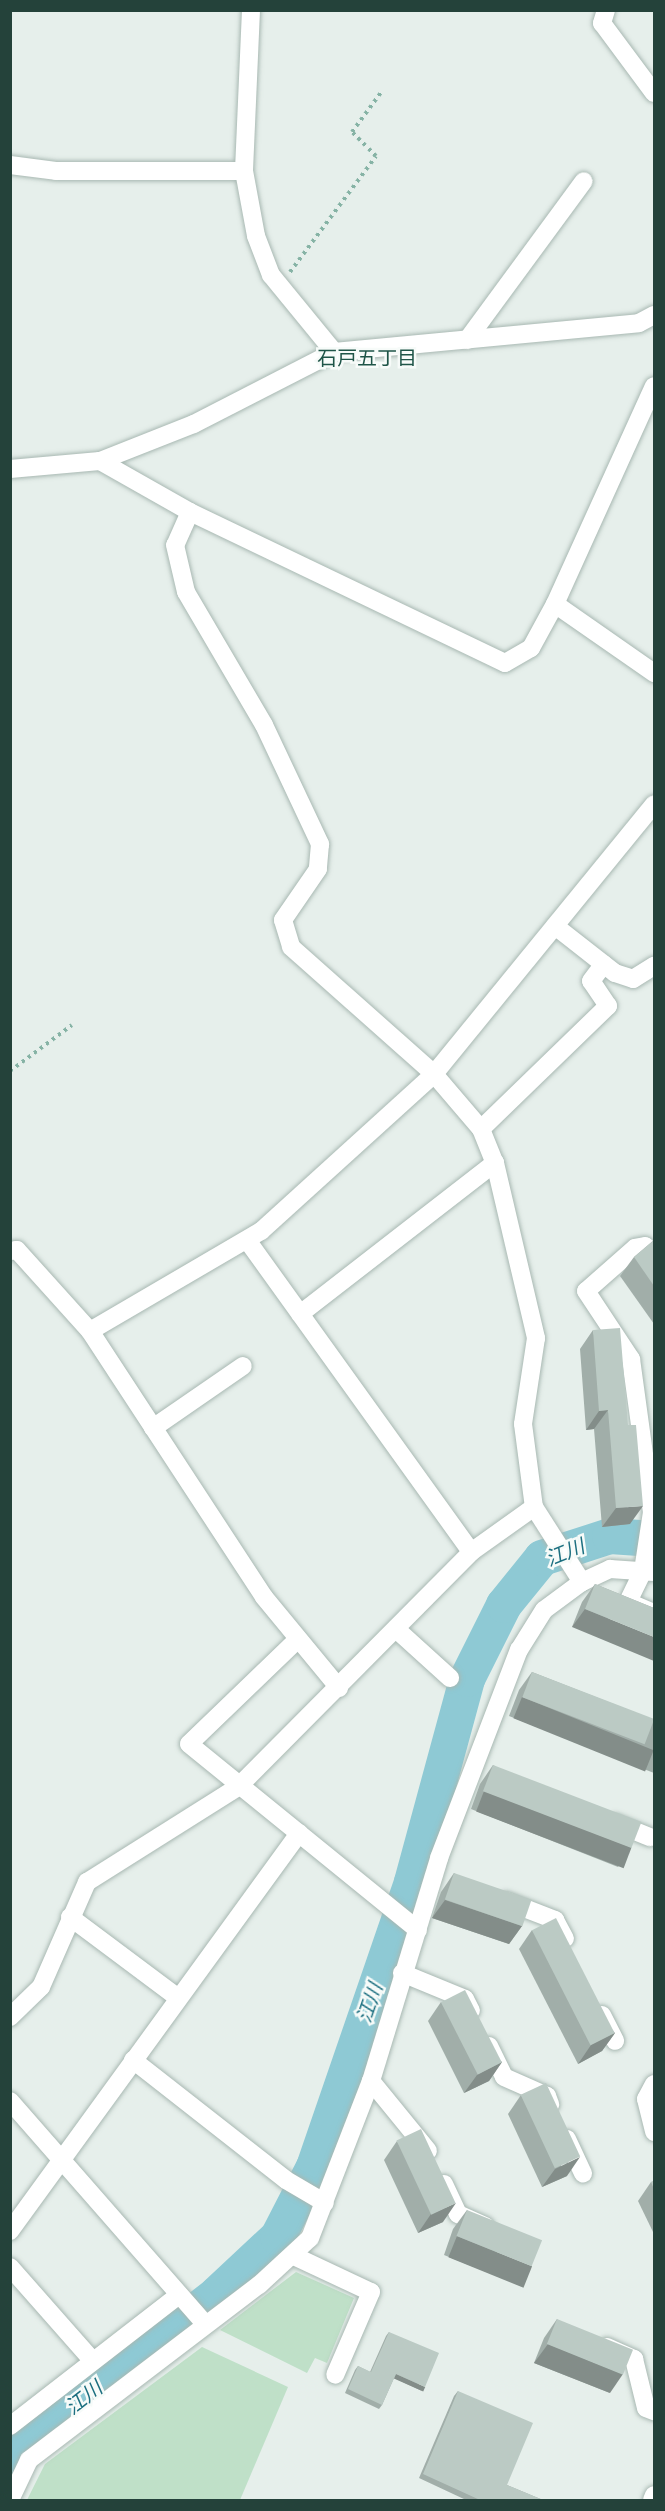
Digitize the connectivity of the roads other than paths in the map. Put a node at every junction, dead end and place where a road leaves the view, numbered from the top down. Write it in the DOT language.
graph roads {
  1 [pos="251,10"];
  2 [pos="606,10"];
  3 [pos="654,93"];
  4 [pos="10,165"];
  5 [pos="244,171"];
  6 [pos="584,181"];
  7 [pos="654,315"];
  8 [pos="467,340"];
  9 [pos="334,352"];
  10 [pos="654,386"];
  11 [pos="100,461"];
  12 [pos="10,469"];
  13 [pos="190,512"];
  14 [pos="555,604"];
  15 [pos="654,674"];
  16 [pos="654,804"];
  17 [pos="555,926"];
  18 [pos="603,964"];
  19 [pos="654,966"];
  20 [pos="434,1074"];
  21 [pos="481,1129"];
  22 [pos="495,1163"];
  23 [pos="247,1240"];
  24 [pos="10,1251"];
  25 [pos="654,1253"];
  26 [pos="300,1314"];
  27 [pos="90,1331"];
  28 [pos="243,1366"];
  29 [pos="153,1428"];
  30 [pos="534,1507"];
  31 [pos="471,1552"];
  32 [pos="649,1572"];
  33 [pos="582,1582"];
  34 [pos="654,1612"];
  35 [pos="396,1629"];
  36 [pos="298,1639"];
  37 [pos="511,1672"];
  38 [pos="450,1678"];
  39 [pos="533,1681"];
  40 [pos="339,1688"];
  41 [pos="472,1767"];
  42 [pos="495,1776"];
  43 [pos="238,1787"];
  44 [pos="594,1815"];
  45 [pos="298,1833"];
  46 [pos="650,1836"];
  47 [pos="434,1874"];
  48 [pos="456,1883"];
  49 [pos="489,1895"];
  50 [pos="70,1917"];
  51 [pos="418,1930"];
  52 [pos="575,1960"];
  53 [pos="402,1973"];
  54 [pos="177,1997"];
  55 [pos="595,2000"];
  56 [pos="10,2017"];
  57 [pos="615,2041"];
  58 [pos="133,2060"];
  59 [pos="370,2081"];
  60 [pos="654,2084"];
  61 [pos="10,2101"];
  62 [pos="654,2132"];
  63 [pos="62,2160"];
  64 [pos="583,2173"];
  65 [pos="325,2203"];
  66 [pos="10,2231"];
  67 [pos="508,2236"];
  68 [pos="294,2256"];
  69 [pos="10,2267"];
  70 [pos="179,2295"];
  71 [pos="205,2325"];
  72 [pos="592,2341"];
  73 [pos="93,2361"];
  74 [pos="335,2375"];
  75 [pos="654,2411"];
  76 [pos="10,2426"];
  77 [pos="654,2495"];
  78 [pos="10,2500"];
  79 [pos="652,2500"];
  1 -- 5 [label="street"];
  2 -- 3 [label="street"];
  4 -- 5 [label="street"];
  5 -- 9 [label="street"];
  6 -- 8 [label="street"];
  7 -- 8 [label="street"];
  8 -- 9 [label="street"];
  9 -- 11 [label="street"];
  10 -- 14 [label="street"];
  11 -- 12 [label="street"];
  11 -- 13 [label="street"];
  13 -- 14 [label="street"];
  13 -- 20 [label="street"];
  14 -- 15 [label="street"];
  16 -- 17 [label="street"];
  17 -- 18 [label="street"];
  17 -- 20 [label="street"];
  18 -- 19 [label="street"];
  18 -- 21 [label="street"];
  20 -- 21 [label="street"];
  20 -- 23 [label="street"];
  21 -- 22 [label="street"];
  22 -- 26 [label="street"];
  22 -- 30 [label="street"];
  23 -- 26 [label="street"];
  23 -- 27 [label="street"];
  24 -- 27 [label="street"];
  25 -- 32 [label="street"];
  26 -- 31 [label="street"];
  27 -- 29 [label="street"];
  28 -- 29 [label="street"];
  29 -- 36 [label="street"];
  30 -- 31 [label="street"];
  30 -- 33 [label="street"];
  31 -- 35 [label="street"];
  32 -- 33 [label="street"];
  32 -- 34 [label="street"];
  33 -- 37 [label="street"];
  35 -- 38 [label="street"];
  35 -- 40 [label="street"];
  36 -- 40 [label="street"];
  36 -- 43 [label="street"];
  37 -- 39 [label="street"];
  37 -- 41 [label="street"];
  40 -- 43 [label="street"];
  41 -- 42 [label="street"];
  41 -- 47 [label="street"];
  43 -- 45 [label="street"];
  43 -- 50 [label="street"];
  44 -- 46 [label="street"];
  45 -- 51 [label="street"];
  45 -- 54 [label="street"];
  47 -- 48 [label="street"];
  47 -- 51 [label="street"];
  49 -- 52 [label="street"];
  50 -- 54 [label="street"];
  50 -- 56 [label="street"];
  51 -- 53 [label="street"];
  53 -- 59 [label="street"];
  53 -- 64 [label="street"];
  54 -- 58 [label="street"];
  55 -- 57 [label="street"];
  58 -- 63 [label="street"];
  58 -- 65 [label="street"];
  59 -- 65 [label="street"];
  59 -- 67 [label="street"];
  60 -- 62 [label="street"];
  61 -- 63 [label="street"];
  63 -- 66 [label="street"];
  63 -- 70 [label="street"];
  65 -- 68 [label="street"];
  68 -- 71 [label="street"];
  68 -- 74 [label="street"];
  69 -- 73 [label="street"];
  70 -- 71 [label="street"];
  70 -- 73 [label="street"];
  71 -- 78 [label="street"];
  72 -- 75 [label="street"];
  73 -- 76 [label="street"];
  77 -- 79 [label="street"];
}
